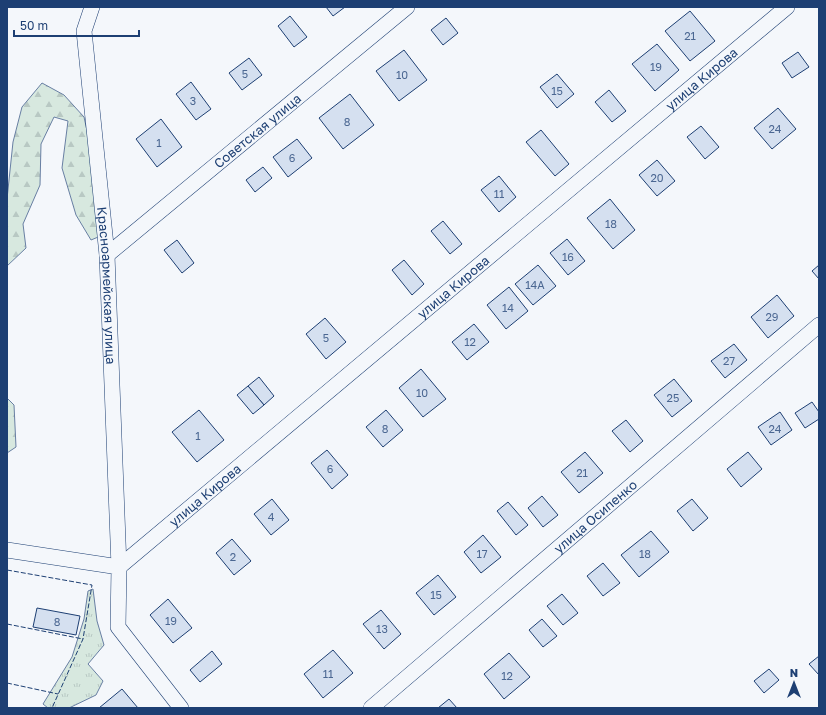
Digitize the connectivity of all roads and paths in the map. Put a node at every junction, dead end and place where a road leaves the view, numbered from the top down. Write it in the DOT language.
graph roads {
  1 [pos="92,7"];
  2 [pos="407,7"];
  3 [pos="787,7"];
  4 [pos="107,255"];
  5 [pos="819,325"];
  6 [pos="7,550"];
  7 [pos="119,567"];
  8 [pos="181,708"];
  9 [pos="371,708"];
  1 -- 4 [label="street, Красноармейская улица"];
  2 -- 4 [label="street, Советская улица"];
  3 -- 7 [label="street, улица Кирова"];
  4 -- 7 [label="street, Красноармейская улица"];
  5 -- 9 [label="street, улица Осипенко"];
  6 -- 7 [label="street"];
  7 -- 8 [label="street, Красноармейская улица"];
}
